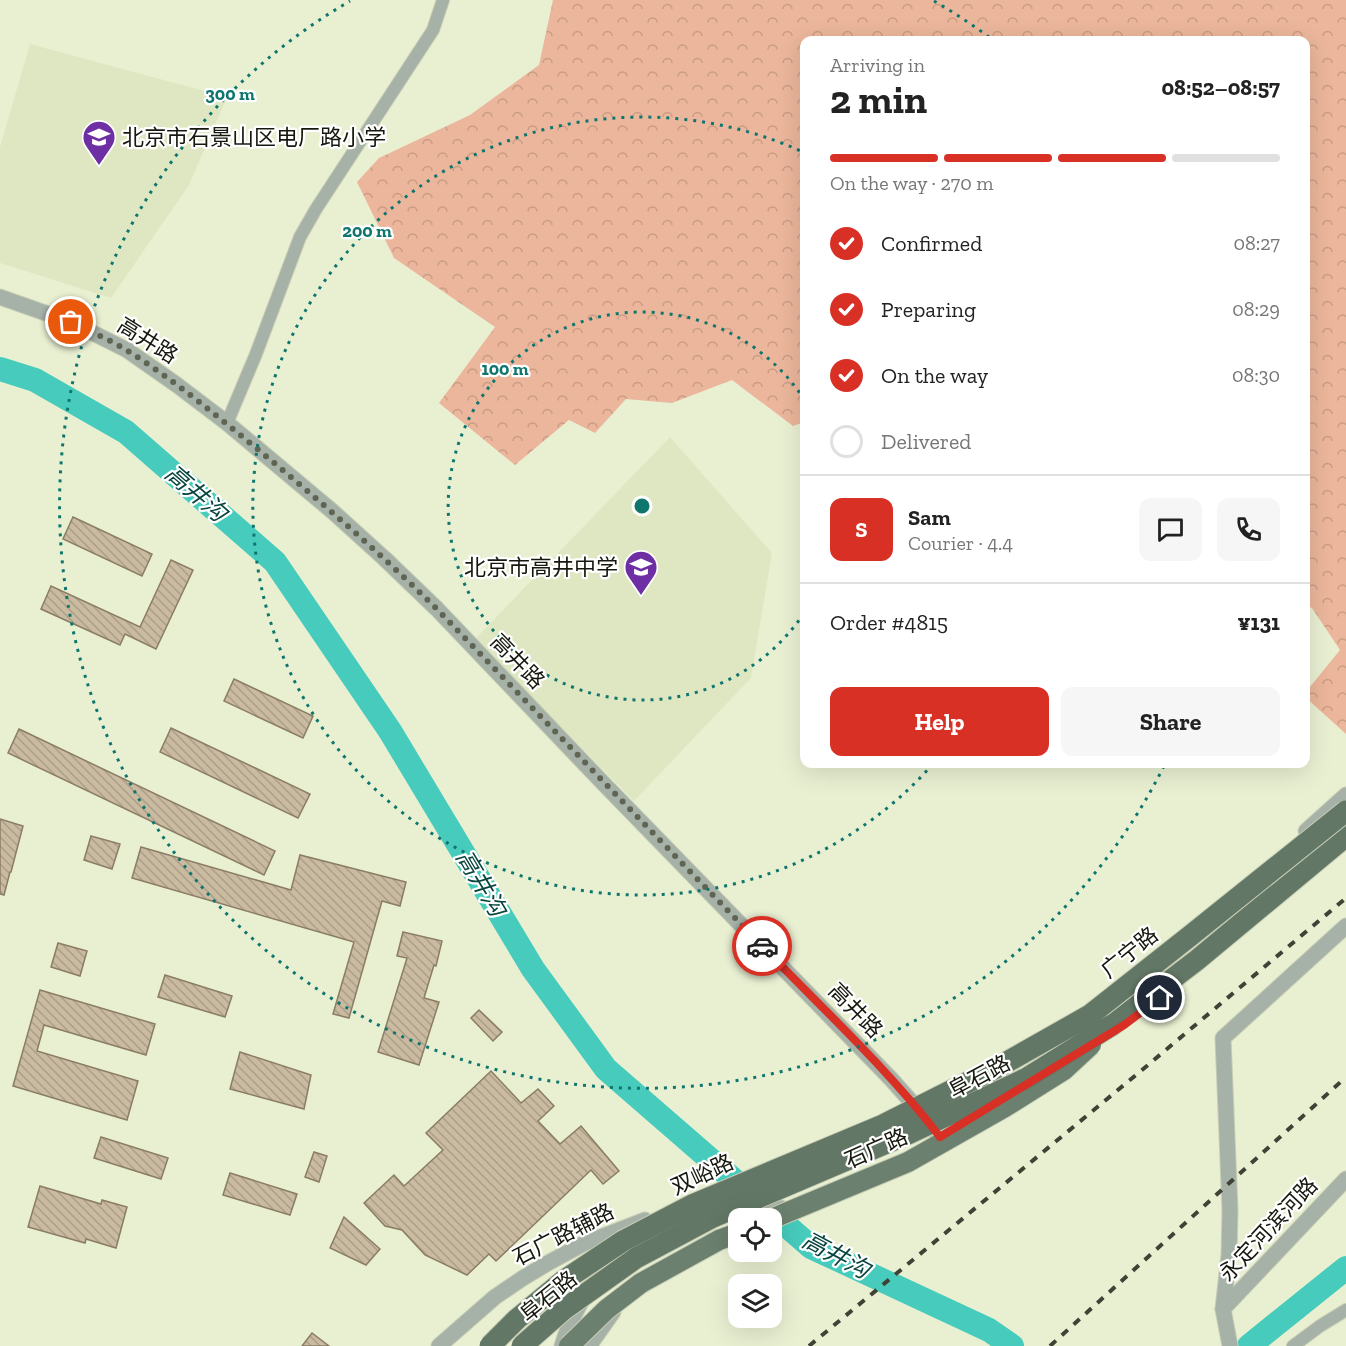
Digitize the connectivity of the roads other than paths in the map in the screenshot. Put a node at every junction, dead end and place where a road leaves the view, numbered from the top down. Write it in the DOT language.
graph roads {
  1 [pos="443,0"];
  2 [pos="0,297"];
  3 [pos="226,423"];
  4 [pos="1346,795"];
  5 [pos="1346,811"];
  6 [pos="1346,836"];
  7 [pos="1346,841"];
  8 [pos="1346,926"];
  9 [pos="1112,1025"];
  10 [pos="915,1106"];
  11 [pos="940,1137"];
  12 [pos="1346,1179"];
  13 [pos="690,1202"];
  14 [pos="781,1208"];
  15 [pos="782,1214"];
  16 [pos="728,1231"];
  17 [pos="728,1237"];
  18 [pos="584,1296"];
  19 [pos="1223,1309"];
  20 [pos="1346,1310"];
  21 [pos="439,1346"];
  22 [pos="450,1346"];
  23 [pos="490,1346"];
  24 [pos="522,1346"];
  25 [pos="562,1346"];
  26 [pos="568,1346"];
  27 [pos="589,1346"];
  28 [pos="1230,1346"];
  29 [pos="1293,1346"];
  1 -- 3 [label="street"];
  2 -- 3 [label="street, 高井路"];
  3 -- 10 [label="street, 高井路"];
  4 -- 10 [label="street, 广宁路"];
  5 -- 23 [label="highway, 阜石路, bridge"];
  6 -- 9 [label="highway, 阜石路"];
  7 -- 11 [label="street"];
  8 -- 19 [label="street"];
  9 -- 15 [label="main road, 石广路, bridge"];
  9 -- 24 [label="highway, 阜石路, bridge"];
  10 -- 11 [label="street, 高井路"];
  10 -- 13 [label="street, 双峪路, bridge"];
  11 -- 14 [label="street"];
  12 -- 19 [label="street, 永定河滨河路"];
  13 -- 18 [label="street, 双峪路"];
  13 -- 21 [label="street, 石广路辅路"];
  16 -- 27 [label="street"];
  17 -- 26 [label="main road, bridge"];
  18 -- 22 [label="street, 石广路辅路"];
  18 -- 25 [label="street, 双峪路"];
  19 -- 28 [label="street"];
  20 -- 29 [label="street"];
}
